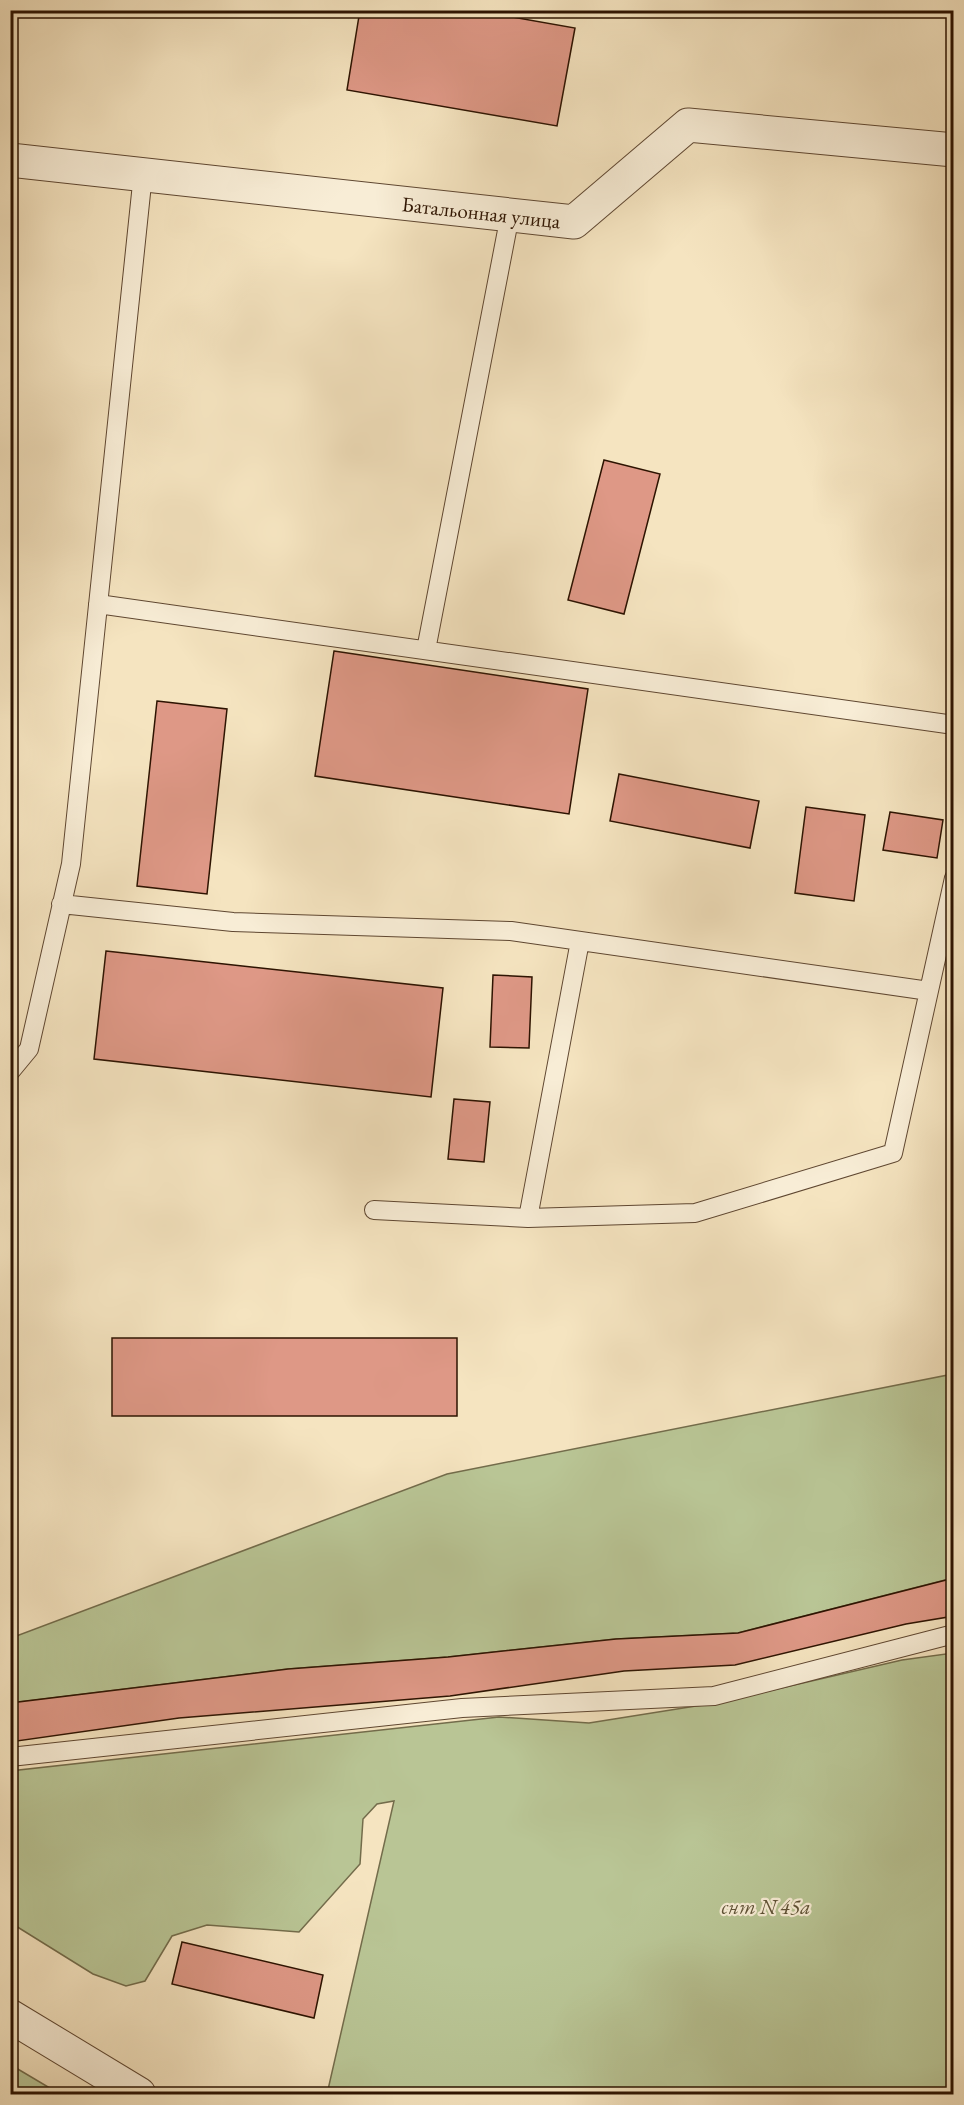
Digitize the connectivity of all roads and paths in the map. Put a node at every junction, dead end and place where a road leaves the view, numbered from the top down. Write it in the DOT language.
graph roads {
  1 [pos="954,150"];
  2 [pos="10,160"];
  3 [pos="143,174"];
  4 [pos="510,214"];
  5 [pos="98,603"];
  6 [pos="426,650"];
  7 [pos="954,725"];
  8 [pos="954,878"];
  9 [pos="61,904"];
  10 [pos="580,941"];
  11 [pos="929,991"];
  12 [pos="10,1072"];
  13 [pos="374,1210"];
  14 [pos="528,1218"];
  15 [pos="954,1634"];
  16 [pos="10,1757"];
  17 [pos="10,2016"];
  18 [pos="139,2094"];
  1 -- 4 [label="street, Батальонная улица"];
  2 -- 3 [label="street, Батальонная улица"];
  3 -- 4 [label="street, Батальонная улица"];
  3 -- 5 [label="lane"];
  4 -- 6 [label="lane"];
  5 -- 6 [label="lane"];
  5 -- 9 [label="lane"];
  6 -- 7 [label="lane"];
  8 -- 11 [label="lane"];
  9 -- 10 [label="lane"];
  9 -- 12 [label="lane"];
  10 -- 11 [label="lane"];
  10 -- 14 [label="lane"];
  11 -- 14 [label="lane"];
  13 -- 14 [label="lane"];
  15 -- 16 [label="lane"];
  17 -- 18 [label="street"];
}
